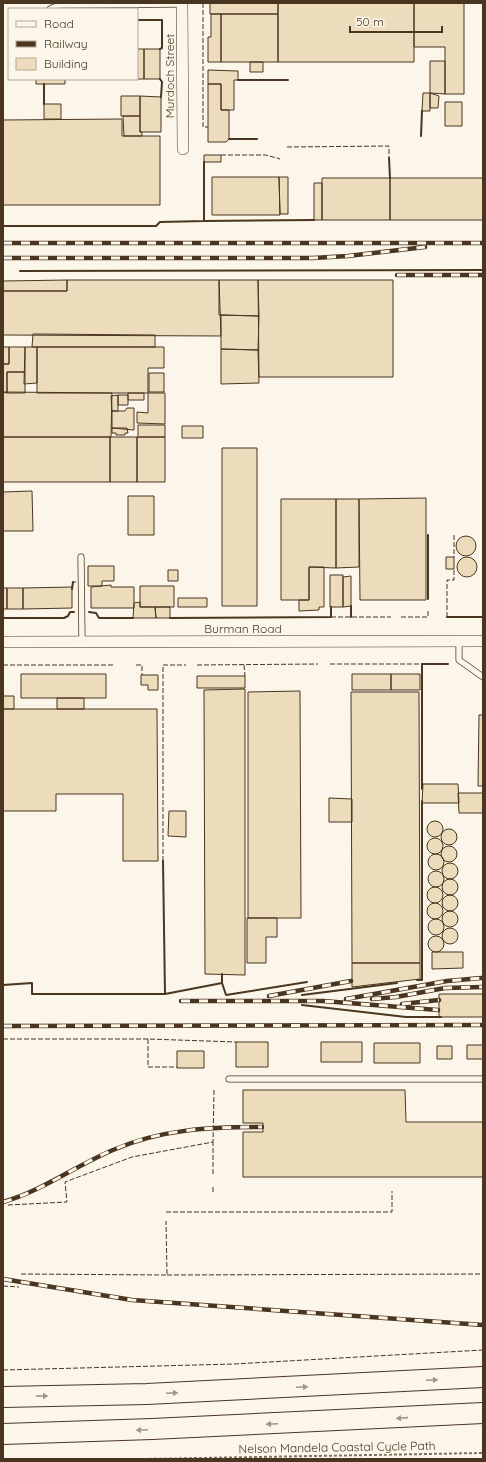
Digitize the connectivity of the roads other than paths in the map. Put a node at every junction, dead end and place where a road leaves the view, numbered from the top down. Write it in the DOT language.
graph roads {
  1 [pos="182,3"];
  2 [pos="53,8"];
  3 [pos="183,149"];
  4 [pos="82,557"];
  5 [pos="483,640"];
  6 [pos="82,641"];
  7 [pos="459,641"];
  8 [pos="3,642"];
  9 [pos="483,677"];
  10 [pos="229,1079"];
  11 [pos="483,1079"];
  12 [pos="483,1377"];
  13 [pos="3,1397"];
  14 [pos="483,1413"];
  15 [pos="3,1434"];
  1 -- 2 [label="lane"];
  1 -- 3 [label="street, Murdoch Street"];
  4 -- 6 [label="lane"];
  5 -- 7 [label="street, Burman Road"];
  6 -- 7 [label="street, Burman Road"];
  6 -- 8 [label="street, Burman Road"];
  7 -- 9 [label="lane"];
  10 -- 11 [label="lane"];
  13 -- 12 [label="highway, one-way"];
  14 -- 15 [label="highway, one-way"];
}
